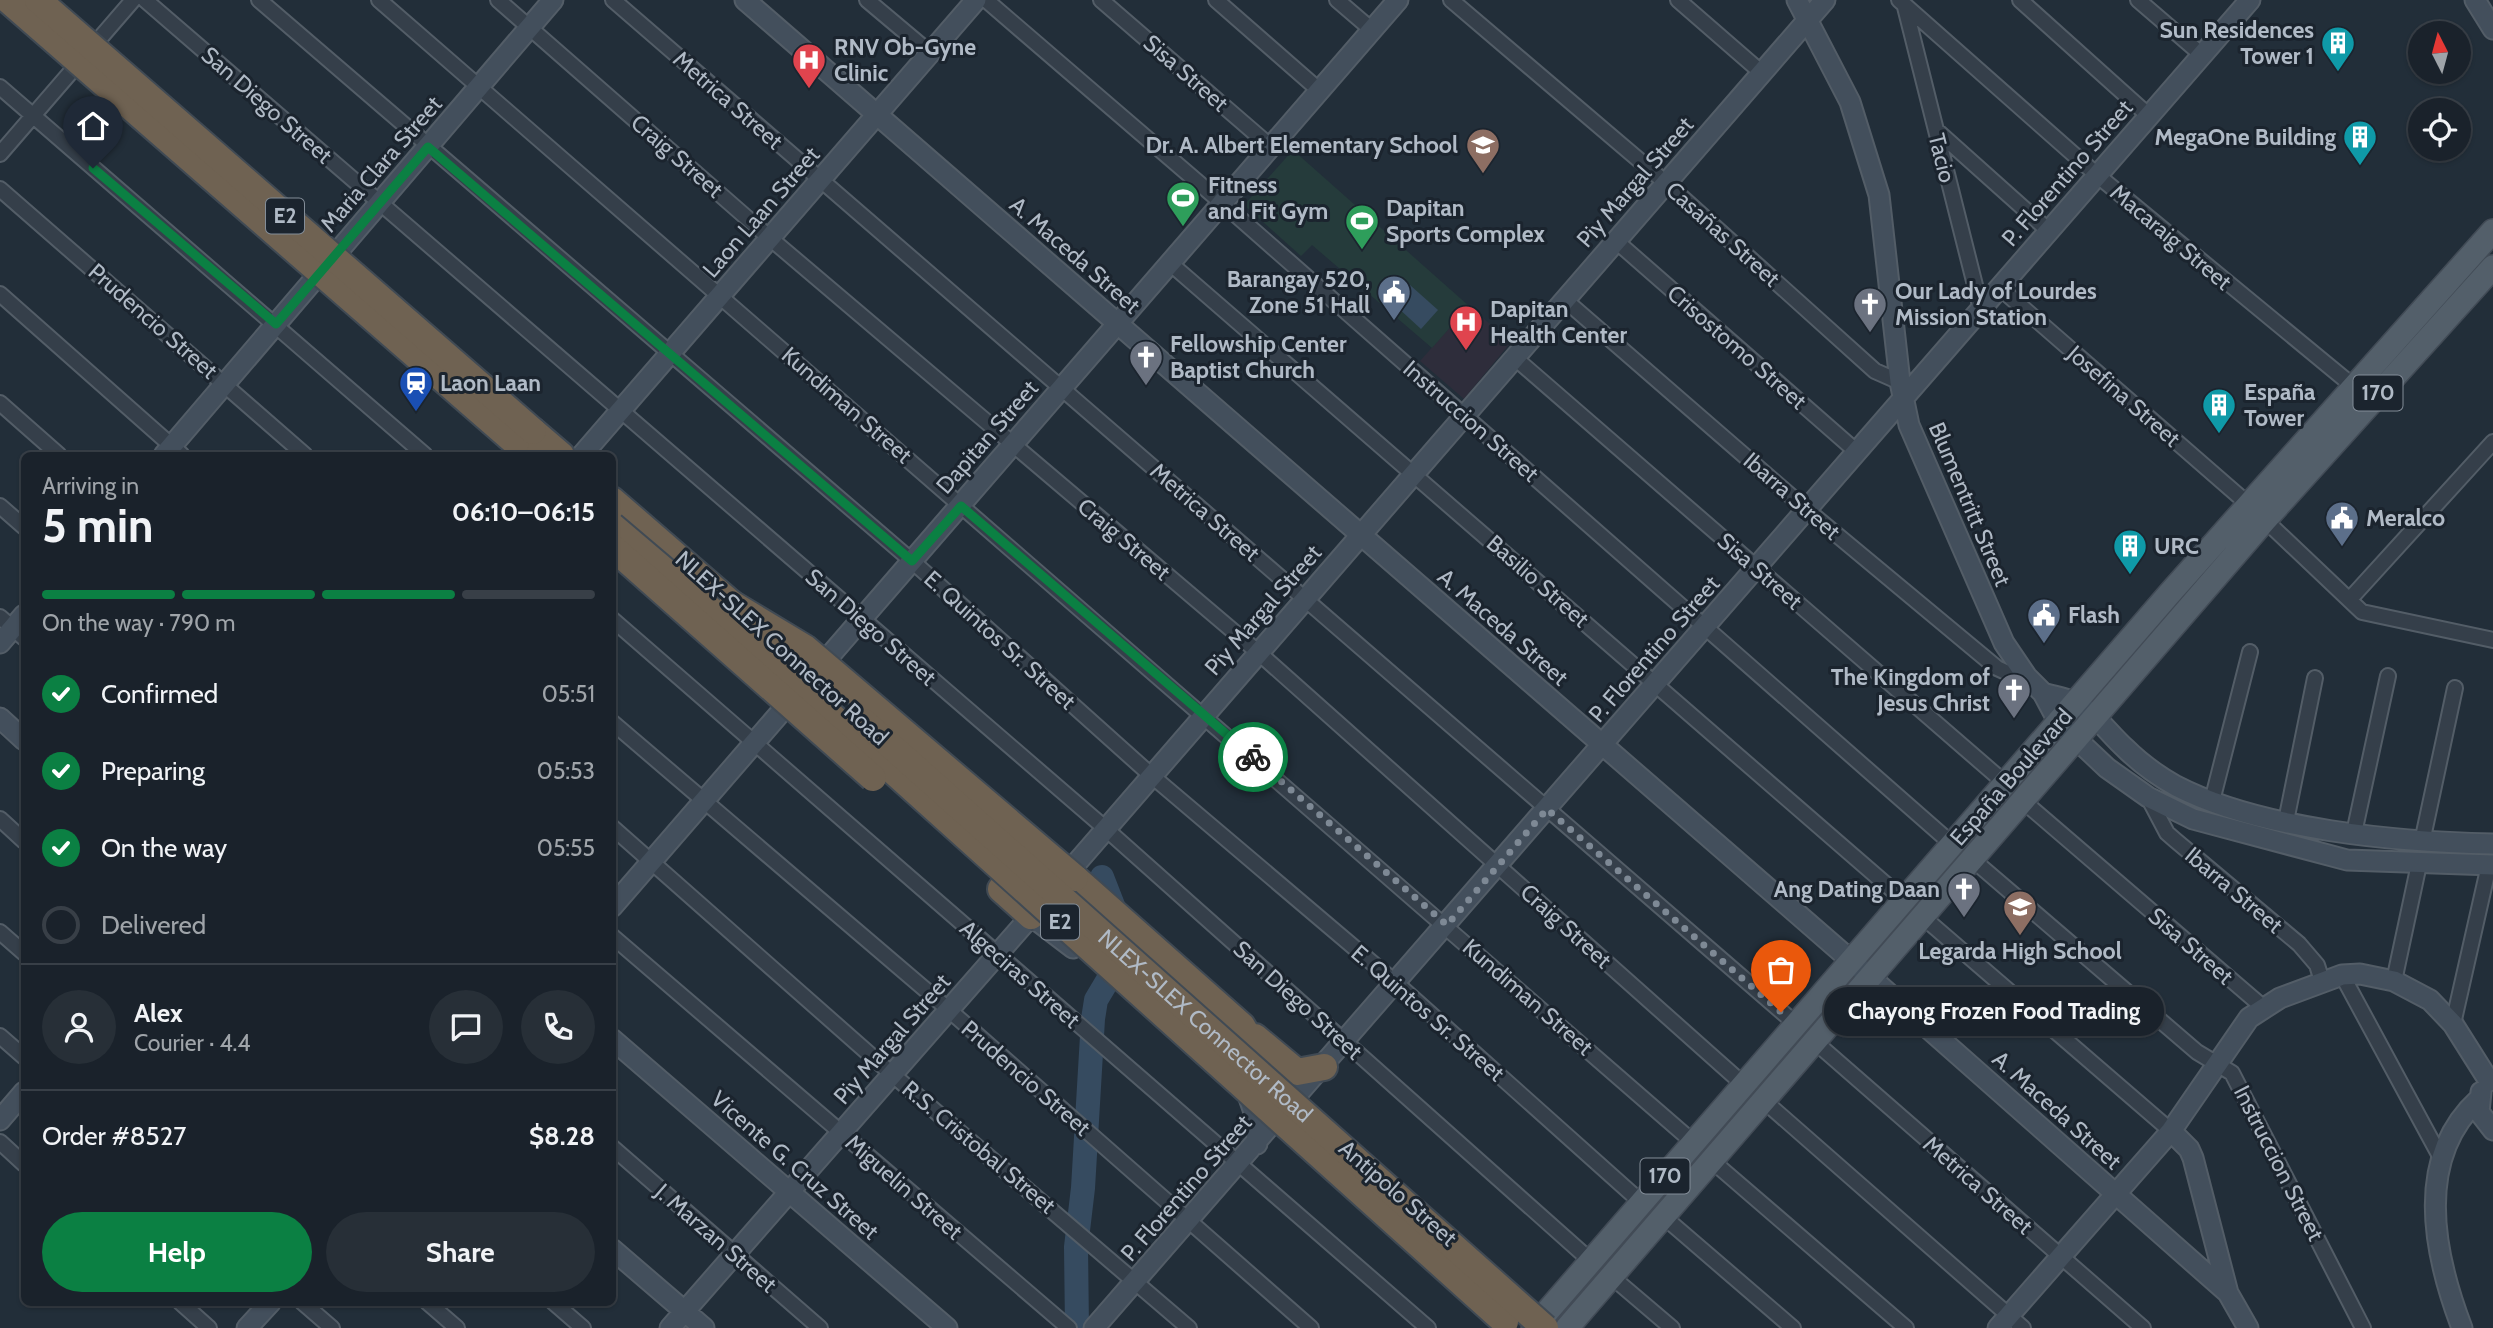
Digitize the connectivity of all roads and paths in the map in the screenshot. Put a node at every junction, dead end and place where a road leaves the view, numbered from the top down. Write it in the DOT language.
graph roads {
  1 [pos="8,0"];
  2 [pos="38,0"];
  3 [pos="133,0"];
  4 [pos="145,0"];
  5 [pos="259,0"];
  6 [pos="379,0"];
  7 [pos="498,0"];
  8 [pos="553,0"];
  9 [pos="613,0"];
  10 [pos="745,0"];
  11 [pos="867,0"];
  12 [pos="976,0"];
  13 [pos="986,0"];
  14 [pos="1101,0"];
  15 [pos="1216,0"];
  16 [pos="1337,0"];
  17 [pos="1398,0"];
  18 [pos="1451,0"];
  19 [pos="1678,0"];
  20 [pos="1797,0"];
  21 [pos="1825,0"];
  22 [pos="2020,0"];
  23 [pos="2138,0"];
  24 [pos="2250,0"];
  25 [pos="2475,0"];
  26 [pos="1902,3"];
  27 [pos="1809,19"];
  28 [pos="530,27"];
  29 [pos="2493,29"];
  30 [pos="1372,30"];
  31 [pos="930,53"];
  32 [pos="2202,55"];
  33 [pos="1762,73"];
  34 [pos="0,87"];
  35 [pos="479,87"];
  36 [pos="1320,91"];
  37 [pos="877,115"];
  38 [pos="32,116"];
  39 [pos="2149,116"];
  40 [pos="1934,129"];
  41 [pos="428,147"];
  42 [pos="1271,147"];
  43 [pos="0,154"];
  44 [pos="2097,176"];
  45 [pos="821,181"];
  46 [pos="1666,183"];
  47 [pos="0,189"];
  48 [pos="380,202"];
  49 [pos="1223,203"];
  50 [pos="2493,230"];
  51 [pos="2049,231"];
  52 [pos="771,239"];
  53 [pos="1616,241"];
  54 [pos="1171,264"];
  55 [pos="2493,267"];
  56 [pos="2000,288"];
  57 [pos="0,294"];
  58 [pos="722,295"];
  59 [pos="1565,300"];
  60 [pos="1981,309"];
  61 [pos="276,324"];
  62 [pos="1119,324"];
  63 [pos="671,352"];
  64 [pos="1515,358"];
  65 [pos="225,384"];
  66 [pos="2353,386"];
  67 [pos="1062,388"];
  68 [pos="1902,391"];
  69 [pos="0,403"];
  70 [pos="620,411"];
  71 [pos="1465,415"];
  72 [pos="2493,442"];
  73 [pos="1013,444"];
  74 [pos="524,451"];
  75 [pos="56,452"];
  76 [pos="172,452"];
  77 [pos="302,452"];
  78 [pos="422,452"];
  79 [pos="558,452"];
  80 [pos="585,452"];
  81 [pos="1857,452"];
  82 [pos="1415,473"];
  83 [pos="616,503"];
  84 [pos="0,506"];
  85 [pos="961,506"];
  86 [pos="1807,510"];
  87 [pos="2257,512"];
  88 [pos="21,524"];
  89 [pos="616,529"];
  90 [pos="1360,535"];
  91 [pos="616,551"];
  92 [pos="912,561"];
  93 [pos="1756,569"];
  94 [pos="1307,598"];
  95 [pos="2350,599"];
  96 [pos="732,604"];
  97 [pos="862,619"];
  98 [pos="616,622"];
  99 [pos="1705,628"];
  100 [pos="2493,640"];
  101 [pos="2250,652"];
  102 [pos="1259,653"];
  103 [pos="2388,676"];
  104 [pos="2027,677"];
  105 [pos="2315,678"];
  106 [pos="1656,684"];
  107 [pos="2455,688"];
  108 [pos="2043,693"];
  109 [pos="2076,702"];
  110 [pos="1205,715"];
  111 [pos="0,718"];
  112 [pos="2094,718"];
  113 [pos="2059,723"];
  114 [pos="616,725"];
  115 [pos="21,737"];
  116 [pos="2076,738"];
  117 [pos="755,741"];
  118 [pos="1603,745"];
  119 [pos="1152,776"];
  120 [pos="2005,783"];
  121 [pos="2148,797"];
  122 [pos="705,800"];
  123 [pos="2023,801"];
  124 [pos="2212,801"];
  125 [pos="1547,809"];
  126 [pos="0,819"];
  127 [pos="2286,821"];
  128 [pos="1106,829"];
  129 [pos="616,830"];
  130 [pos="2354,833"];
  131 [pos="21,838"];
  132 [pos="2421,842"];
  133 [pos="1952,844"];
  134 [pos="2493,844"];
  135 [pos="1972,859"];
  136 [pos="653,862"];
  137 [pos="2419,864"];
  138 [pos="2491,865"];
  139 [pos="1498,866"];
  140 [pos="1001,889"];
  141 [pos="1904,900"];
  142 [pos="616,902"];
  143 [pos="1031,916"];
  144 [pos="1923,917"];
  145 [pos="1447,925"];
  146 [pos="0,932"];
  147 [pos="1014,936"];
  148 [pos="616,939"];
  149 [pos="21,950"];
  150 [pos="998,955"];
  151 [pos="1851,961"];
  152 [pos="2342,975"];
  153 [pos="1870,977"];
  154 [pos="2322,981"];
  155 [pos="2394,981"];
  156 [pos="1396,984"];
  157 [pos="2264,1008"];
  158 [pos="949,1011"];
  159 [pos="1796,1024"];
  160 [pos="2453,1024"];
  161 [pos="1242,1026"];
  162 [pos="0,1036"];
  163 [pos="1814,1041"];
  164 [pos="616,1042"];
  165 [pos="1345,1042"];
  166 [pos="21,1054"];
  167 [pos="2218,1065"];
  168 [pos="1324,1066"];
  169 [pos="893,1075"];
  170 [pos="2491,1080"];
  171 [pos="1743,1084"];
  172 [pos="21,1095"];
  173 [pos="1248,1095"];
  174 [pos="2479,1099"];
  175 [pos="1763,1100"];
  176 [pos="1285,1112"];
  177 [pos="0,1120"];
  178 [pos="2493,1130"];
  179 [pos="2171,1131"];
  180 [pos="841,1134"];
  181 [pos="0,1142"];
  182 [pos="1693,1142"];
  183 [pos="1257,1144"];
  184 [pos="616,1150"];
  185 [pos="2441,1158"];
  186 [pos="1711,1160"];
  187 [pos="21,1161"];
  188 [pos="1240,1163"];
  189 [pos="788,1192"];
  190 [pos="2116,1195"];
  191 [pos="1642,1203"];
  192 [pos="1664,1217"];
  193 [pos="1188,1222"];
  194 [pos="616,1252"];
  195 [pos="734,1253"];
  196 [pos="2061,1258"];
  197 [pos="1591,1261"];
  198 [pos="1612,1278"];
  199 [pos="1136,1282"];
  200 [pos="2228,1293"];
  201 [pos="184,1306"];
  202 [pos="267,1306"];
  203 [pos="307,1306"];
  204 [pos="432,1306"];
  205 [pos="558,1306"];
  206 [pos="685,1312"];
  207 [pos="2010,1324"];
  208 [pos="1544,1325"];
  209 [pos="209,1328"];
  210 [pos="247,1328"];
  211 [pos="332,1328"];
  212 [pos="457,1328"];
  213 [pos="583,1328"];
  214 [pos="670,1328"];
  215 [pos="704,1328"];
  216 [pos="820,1328"];
  217 [pos="947,1328"];
  218 [pos="1069,1328"];
  219 [pos="1094,1328"];
  220 [pos="1189,1328"];
  221 [pos="1311,1328"];
  222 [pos="1428,1328"];
  223 [pos="1496,1328"];
  224 [pos="1512,1328"];
  225 [pos="1567,1328"];
  226 [pos="1672,1328"];
  227 [pos="1793,1328"];
  228 [pos="1906,1328"];
  229 [pos="2143,1328"];
  230 [pos="2248,1328"];
  231 [pos="2363,1328"];
  232 [pos="2462,1328"];
  1 -- 74 [label="highway, E2, bridge"];
  2 -- 79 [label="highway, E2, bridge"];
  3 -- 38 [label="street"];
  4 -- 48 [label="street, San Diego Street"];
  5 -- 41 [label="street, E. Quintos Sr. Street"];
  6 -- 35 [label="street, Kundiman Street"];
  7 -- 28 [label="street, Craig Street"];
  8 -- 28 [label="street, Maria Clara Street"];
  9 -- 45 [label="street, Metrica Street"];
  10 -- 37 [label="street, A. Maceda Street"];
  11 -- 31 [label="street"];
  12 -- 31 [label="street, Laon Laan Street"];
  13 -- 49 [label="street, Instruccion Street"];
  14 -- 42 [label="street, Sisa Street"];
  15 -- 36 [label="street"];
  16 -- 30 [label="street"];
  17 -- 30 [label="street, Dapitan Street"];
  18 -- 46 [label="street, Casañas Street"];
  19 -- 33 [label="street"];
  20 -- 27 [label="street, Blumentritt Street"];
  21 -- 27 [label="street, Piy Margal Street"];
  22 -- 39 [label="street"];
  23 -- 32 [label="street"];
  24 -- 32 [label="street, P. Florentino Street"];
  25 -- 29 [label="street"];
  26 -- 40 [label="street, Tacio"];
  26 -- 44 [label="street, Macaraig Street"];
  27 -- 33 [label="street, Piy Margal Street"];
  27 -- 68 [label="street, Blumentritt Street"];
  28 -- 35 [label="street, Maria Clara Street"];
  28 -- 52 [label="street, Craig Street"];
  30 -- 36 [label="street, Dapitan Street"];
  31 -- 37 [label="street, Laon Laan Street"];
  32 -- 39 [label="street, P. Florentino Street"];
  33 -- 46 [label="street, Piy Margal Street"];
  34 -- 38 [label="street"];
  35 -- 41 [label="street, Maria Clara Street"];
  35 -- 58 [label="street, Kundiman Street"];
  36 -- 42 [label="street, Dapitan Street"];
  37 -- 45 [label="street, Laon Laan Street"];
  37 -- 62 [label="street, A. Maceda Street"];
  38 -- 43 [label="street"];
  38 -- 61 [label="street"];
  39 -- 44 [label="street, P. Florentino Street"];
  40 -- 51 [label="street"];
  40 -- 60 [label="street, Tacio"];
  41 -- 48 [label="street, Maria Clara Street"];
  41 -- 63 [label="street, E. Quintos Sr. Street"];
  42 -- 49 [label="street, Dapitan Street"];
  44 -- 51 [label="street, P. Florentino Street"];
  44 -- 66 [label="street, Macaraig Street"];
  45 -- 52 [label="street, Laon Laan Street"];
  45 -- 67 [label="street, Metrica Street"];
  46 -- 53 [label="street, Piy Margal Street"];
  46 -- 68 [label="street, Casañas Street"];
  47 -- 65 [label="street, Prudencio Street"];
  48 -- 61 [label="street, Maria Clara Street"];
  48 -- 70 [label="street, San Diego Street"];
  49 -- 54 [label="street, Dapitan Street"];
  49 -- 71 [label="street, Instruccion Street"];
  50 -- 66 [label="main road, España Boulevard / 170"];
  51 -- 56 [label="street, P. Florentino Street"];
  52 -- 58 [label="street, Laon Laan Street"];
  52 -- 73 [label="street, Craig Street"];
  53 -- 59 [label="street, Piy Margal Street"];
  53 -- 81 [label="street, Crisostomo Street"];
  54 -- 62 [label="street, Dapitan Street"];
  54 -- 82 [label="street, Basilio Street"];
  55 -- 87 [label="main road, España Boulevard / 170"];
  56 -- 60 [label="street, P. Florentino Street"];
  56 -- 87 [label="street, Josefina Street"];
  57 -- 76 [label="street"];
  58 -- 63 [label="street, Laon Laan Street"];
  58 -- 85 [label="street, Kundiman Street"];
  59 -- 64 [label="street, Piy Margal Street"];
  59 -- 86 [label="street, Ibarra Street"];
  60 -- 68 [label="street, P. Florentino Street"];
  61 -- 65 [label="street, Maria Clara Street"];
  61 -- 78 [label="street"];
  62 -- 67 [label="street, Dapitan Street"];
  62 -- 90 [label="street, A. Maceda Street"];
  63 -- 70 [label="street, Laon Laan Street"];
  63 -- 92 [label="street, E. Quintos Sr. Street"];
  64 -- 71 [label="street, Piy Margal Street"];
  64 -- 93 [label="street, Sisa Street"];
  65 -- 76 [label="street, Maria Clara Street"];
  65 -- 77 [label="street, Prudencio Street"];
  66 -- 87 [label="main road, España Boulevard / 170"];
  67 -- 73 [label="street, Dapitan Street"];
  67 -- 94 [label="street, Metrica Street"];
  68 -- 81 [label="street, P. Florentino Street"];
  68 -- 104 [label="street, Blumentritt Street"];
  69 -- 75 [label="street"];
  70 -- 80 [label="street, Laon Laan Street"];
  70 -- 97 [label="street, San Diego Street"];
  71 -- 82 [label="street, Piy Margal Street"];
  71 -- 99 [label="street, Instruccion Street"];
  72 -- 95 [label="street"];
  73 -- 85 [label="street, Dapitan Street"];
  73 -- 102 [label="street, Craig Street"];
  81 -- 86 [label="street, P. Florentino Street"];
  82 -- 90 [label="street, Piy Margal Street"];
  82 -- 106 [label="street, Basilio Street"];
  83 -- 96 [label="highway, NLEX-SLEX Connector Road / E2"];
  84 -- 88 [label="street"];
  85 -- 92 [label="street, Dapitan Street"];
  85 -- 110 [label="street, Kundiman Street"];
  86 -- 93 [label="street, P. Florentino Street"];
  86 -- 104 [label="street, Ibarra Street"];
  87 -- 95 [label="street, Josefina Street"];
  87 -- 109 [label="main road, España Boulevard / 170"];
  87 -- 112 [label="main road, España Boulevard / 170"];
  89 -- 224 [label="highway, NLEX-SLEX Connector Road / E2, bridge"];
  90 -- 94 [label="street, Piy Margal Street"];
  90 -- 118 [label="street, A. Maceda Street"];
  91 -- 140 [label="highway, bridge"];
  92 -- 97 [label="street, Dapitan Street"];
  92 -- 119 [label="street, E. Quintos Sr. Street"];
  93 -- 99 [label="street, P. Florentino Street"];
  93 -- 120 [label="street, Sisa Street"];
  94 -- 102 [label="street, Piy Margal Street"];
  94 -- 125 [label="street, Metrica Street"];
  95 -- 100 [label="street, Josefina Street"];
  96 -- 161 [label="highway, bridge"];
  96 -- 208 [label="highway, NLEX-SLEX Connector Road / E2, bridge"];
  97 -- 117 [label="street, Dapitan Street"];
  97 -- 128 [label="street, San Diego Street"];
  98 -- 117 [label="street, Algeciras Street"];
  99 -- 106 [label="street, P. Florentino Street"];
  99 -- 133 [label="street, Instruccion Street"];
  101 -- 124 [label="street"];
  102 -- 110 [label="street, Piy Margal Street"];
  102 -- 139 [label="street, Craig Street"];
  103 -- 130 [label="street"];
  104 -- 108 [label="street, Blumentritt Street"];
  105 -- 127 [label="street"];
  106 -- 118 [label="street, P. Florentino Street"];
  106 -- 141 [label="street, Basilio Street"];
  107 -- 132 [label="street"];
  108 -- 109 [label="street, Blumentritt Street"];
  108 -- 113 [label="street, Blumentritt Street"];
  109 -- 112 [label="street, Blumentritt Street"];
  109 -- 113 [label="main road, España Boulevard / 170"];
  110 -- 119 [label="street, Piy Margal Street"];
  110 -- 145 [label="street, Kundiman Street"];
  111 -- 115 [label="street"];
  112 -- 116 [label="main road, España Boulevard / 170"];
  112 -- 124 [label="street, Blumentritt Street"];
  113 -- 116 [label="street, Blumentritt Street"];
  113 -- 120 [label="main road, España Boulevard / 170"];
  114 -- 122 [label="street, Prudencio Street"];
  116 -- 121 [label="street, Blumentritt Street"];
  116 -- 123 [label="main road, España Boulevard / 170"];
  117 -- 122 [label="street, Dapitan Street"];
  117 -- 150 [label="street, Algeciras Street"];
  118 -- 125 [label="street, P. Florentino Street"];
  118 -- 151 [label="street, A. Maceda Street"];
  119 -- 128 [label="street, Piy Margal Street"];
  119 -- 156 [label="street, E. Quintos Sr. Street"];
  120 -- 133 [label="main road, España Boulevard / 170"];
  121 -- 137 [label="street, Blumentritt Street"];
  121 -- 154 [label="street, Ibarra Street"];
  122 -- 136 [label="street, Dapitan Street"];
  122 -- 158 [label="street, Prudencio Street"];
  123 -- 135 [label="main road, España Boulevard / 170"];
  123 -- 157 [label="street, Sisa Street"];
  124 -- 127 [label="street, Blumentritt Street"];
  125 -- 139 [label="street, P. Florentino Street"];
  125 -- 159 [label="street, Metrica Street"];
  126 -- 131 [label="street"];
  127 -- 130 [label="street, Blumentritt Street"];
  128 -- 143 [label="street, Piy Margal Street"];
  128 -- 165 [label="street, San Diego Street"];
  129 -- 136 [label="street, R.S. Cristobal Street"];
  130 -- 132 [label="street, Blumentritt Street"];
  132 -- 134 [label="street, Blumentritt Street"];
  133 -- 141 [label="main road, España Boulevard / 170"];
  135 -- 144 [label="main road, España Boulevard / 170"];
  135 -- 167 [label="street, Instruccion Street"];
  136 -- 142 [label="street, Dapitan Street"];
  136 -- 169 [label="street, R.S. Cristobal Street"];
  137 -- 138 [label="street, Blumentritt Street"];
  137 -- 155 [label="street"];
  138 -- 160 [label="street"];
  139 -- 145 [label="street, P. Florentino Street"];
  139 -- 171 [label="street, Craig Street"];
  140 -- 143 [label="highway"];
  140 -- 147 [label="street"];
  141 -- 151 [label="main road, España Boulevard / 170"];
  143 -- 147 [label="street, Piy Margal Street"];
  143 -- 173 [label="street, Antipolo Street"];
  144 -- 153 [label="main road, España Boulevard / 170"];
  144 -- 179 [label="street"];
  145 -- 156 [label="street, P. Florentino Street"];
  145 -- 182 [label="street, Kundiman Street"];
  146 -- 149 [label="street"];
  147 -- 150 [label="street, Piy Margal Street"];
  148 -- 180 [label="street, Miguelin Street"];
  150 -- 158 [label="street, Piy Margal Street"];
  150 -- 188 [label="street, Algeciras Street"];
  151 -- 153 [label="street, A. Maceda Street"];
  151 -- 159 [label="main road, España Boulevard / 170"];
  152 -- 154 [label="street"];
  152 -- 155 [label="street"];
  152 -- 185 [label="street"];
  153 -- 163 [label="main road, España Boulevard / 170"];
  153 -- 190 [label="street, A. Maceda Street"];
  154 -- 157 [label="street"];
  155 -- 160 [label="street"];
  156 -- 165 [label="street, P. Florentino Street"];
  156 -- 191 [label="street, E. Quintos Sr. Street"];
  157 -- 167 [label="street"];
  158 -- 169 [label="street, Piy Margal Street"];
  158 -- 193 [label="street, Prudencio Street"];
  159 -- 171 [label="main road, España Boulevard / 170"];
  160 -- 170 [label="street"];
  161 -- 168 [label="highway"];
  161 -- 176 [label="highway"];
  162 -- 166 [label="street"];
  163 -- 175 [label="main road, España Boulevard / 170"];
  163 -- 196 [label="street, Metrica Street"];
  164 -- 189 [label="street, Vicente G. Cruz Street"];
  165 -- 168 [label="street, P. Florentino Street"];
  165 -- 197 [label="street, San Diego Street"];
  167 -- 179 [label="street"];
  167 -- 231 [label="street, Instruccion Street"];
  168 -- 176 [label="street, P. Florentino Street"];
  169 -- 180 [label="street, Piy Margal Street"];
  169 -- 199 [label="street, R.S. Cristobal Street"];
  170 -- 174 [label="street"];
  171 -- 182 [label="main road, España Boulevard / 170"];
  172 -- 177 [label="street"];
  173 -- 176 [label="street, Antipolo Street"];
  173 -- 183 [label="street"];
  174 -- 178 [label="street"];
  174 -- 185 [label="street"];
  175 -- 186 [label="main road, España Boulevard / 170"];
  175 -- 207 [label="street"];
  176 -- 183 [label="street, P. Florentino Street"];
  176 -- 208 [label="street, Antipolo Street"];
  176 -- 223 [label="street, Antipolo Street"];
  179 -- 190 [label="street"];
  179 -- 200 [label="street"];
  180 -- 189 [label="street, Piy Margal Street"];
  180 -- 218 [label="street, Miguelin Street"];
  181 -- 187 [label="street"];
  182 -- 191 [label="main road, España Boulevard / 170"];
  183 -- 188 [label="street, P. Florentino Street"];
  184 -- 195 [label="street, J. Marzan Street"];
  185 -- 232 [label="street"];
  186 -- 192 [label="main road, España Boulevard / 170"];
  186 -- 228 [label="street"];
  188 -- 193 [label="street, P. Florentino Street"];
  188 -- 222 [label="street, Algeciras Street"];
  189 -- 195 [label="street, Piy Margal Street"];
  189 -- 217 [label="street, Vicente G. Cruz Street"];
  190 -- 196 [label="street"];
  190 -- 200 [label="street, A. Maceda Street"];
  191 -- 197 [label="main road, España Boulevard / 170"];
  192 -- 198 [label="main road, España Boulevard / 170"];
  192 -- 227 [label="street"];
  193 -- 199 [label="street, P. Florentino Street"];
  193 -- 221 [label="street, Prudencio Street"];
  194 -- 206 [label="street"];
  195 -- 206 [label="street, Piy Margal Street"];
  195 -- 216 [label="street, J. Marzan Street"];
  196 -- 207 [label="street"];
  196 -- 229 [label="street, Metrica Street"];
  197 -- 208 [label="main road, España Boulevard / 170"];
  198 -- 225 [label="main road, España Boulevard / 170"];
  198 -- 226 [label="street"];
  199 -- 219 [label="street, P. Florentino Street"];
  199 -- 220 [label="street, R.S. Cristobal Street"];
  200 -- 230 [label="street"];
  201 -- 209 [label="street"];
  202 -- 210 [label="street"];
  203 -- 211 [label="street"];
  204 -- 212 [label="street"];
  205 -- 213 [label="street"];
  206 -- 214 [label="street, Piy Margal Street"];
  206 -- 215 [label="street"];
}
